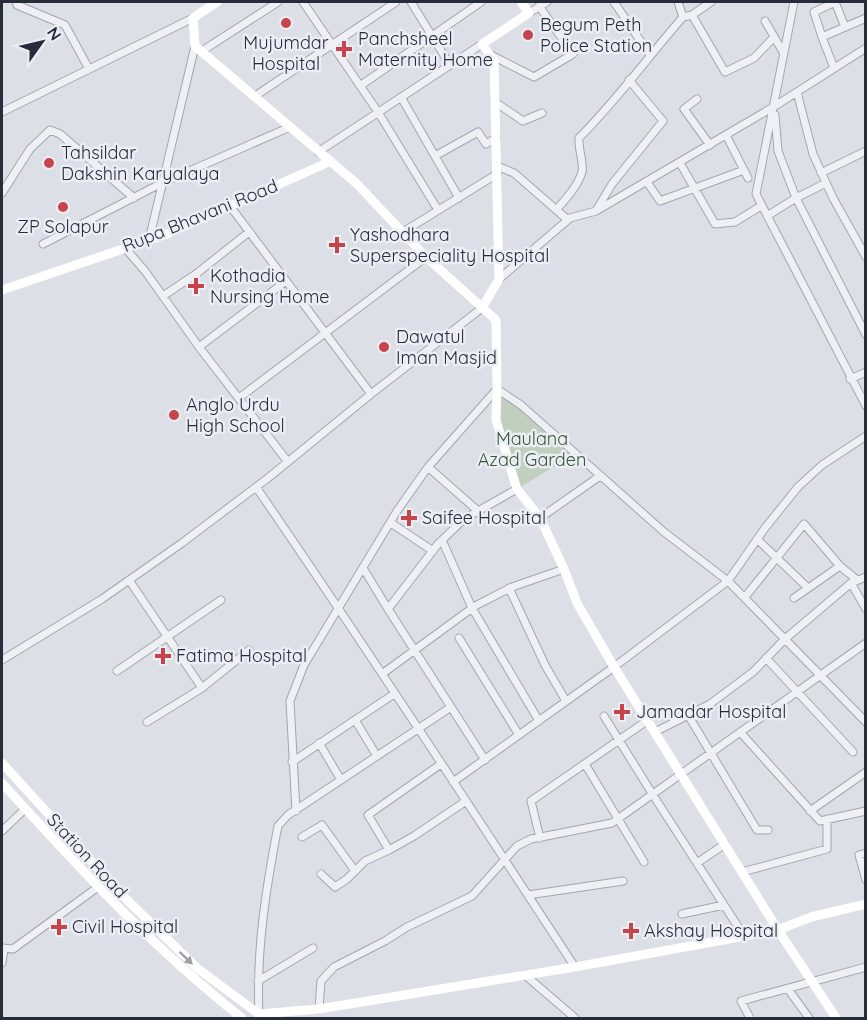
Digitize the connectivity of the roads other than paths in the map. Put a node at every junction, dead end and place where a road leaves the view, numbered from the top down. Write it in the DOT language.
graph roads {
  1 [pos="16,2"];
  2 [pos="217,2"];
  3 [pos="279,2"];
  4 [pos="303,2"];
  5 [pos="396,2"];
  6 [pos="411,2"];
  7 [pos="481,2"];
  8 [pos="521,2"];
  9 [pos="547,2"];
  10 [pos="614,2"];
  11 [pos="678,2"];
  12 [pos="711,2"];
  13 [pos="794,2"];
  14 [pos="539,6"];
  15 [pos="529,13"];
  16 [pos="692,15"];
  17 [pos="683,17"];
  18 [pos="193,18"];
  19 [pos="866,18"];
  20 [pos="765,21"];
  21 [pos="845,27"];
  22 [pos="433,35"];
  23 [pos="822,37"];
  24 [pos="774,38"];
  25 [pos="332,44"];
  26 [pos="198,48"];
  27 [pos="484,48"];
  28 [pos="866,48"];
  29 [pos="783,52"];
  30 [pos="650,55"];
  31 [pos="450,65"];
  32 [pos="834,68"];
  33 [pos="89,69"];
  34 [pos="629,80"];
  35 [pos="360,86"];
  36 [pos="797,92"];
  37 [pos="255,96"];
  38 [pos="401,97"];
  39 [pos="697,99"];
  40 [pos="495,102"];
  41 [pos="774,106"];
  42 [pos="2,112"];
  43 [pos="378,112"];
  44 [pos="542,113"];
  45 [pos="290,127"];
  46 [pos="726,135"];
  47 [pos="496,138"];
  48 [pos="710,145"];
  49 [pos="866,150"];
  50 [pos="318,152"];
  51 [pos="435,156"];
  52 [pos="329,162"];
  53 [pos="680,162"];
  54 [pos="497,170"];
  55 [pos="744,170"];
  56 [pos="821,173"];
  57 [pos="748,178"];
  58 [pos="647,182"];
  59 [pos="162,183"];
  60 [pos="826,183"];
  61 [pos="694,188"];
  62 [pos="2,193"];
  63 [pos="134,198"];
  64 [pos="459,198"];
  65 [pos="796,198"];
  66 [pos="230,206"];
  67 [pos="761,206"];
  68 [pos="438,210"];
  69 [pos="556,210"];
  70 [pos="596,211"];
  71 [pos="767,216"];
  72 [pos="568,220"];
  73 [pos="249,232"];
  74 [pos="403,232"];
  75 [pos="149,240"];
  76 [pos="43,244"];
  77 [pos="125,248"];
  78 [pos="426,257"];
  79 [pos="866,257"];
  80 [pos="499,279"];
  81 [pos="286,281"];
  82 [pos="2,290"];
  83 [pos="163,296"];
  84 [pos="482,308"];
  85 [pos="325,333"];
  86 [pos="866,335"];
  87 [pos="199,347"];
  88 [pos="866,372"];
  89 [pos="850,379"];
  90 [pos="498,388"];
  91 [pos="371,394"];
  92 [pos="239,398"];
  93 [pos="866,406"];
  94 [pos="866,436"];
  95 [pos="288,462"];
  96 [pos="428,467"];
  97 [pos="600,476"];
  98 [pos="256,487"];
  99 [pos="517,489"];
  100 [pos="478,511"];
  101 [pos="540,518"];
  102 [pos="391,523"];
  103 [pos="758,539"];
  104 [pos="442,540"];
  105 [pos="433,551"];
  106 [pos="777,558"];
  107 [pos="840,566"];
  108 [pos="363,568"];
  109 [pos="564,569"];
  110 [pos="866,577"];
  111 [pos="129,580"];
  112 [pos="728,581"];
  113 [pos="854,582"];
  114 [pos="509,588"];
  115 [pos="808,588"];
  116 [pos="745,597"];
  117 [pos="794,598"];
  118 [pos="220,600"];
  119 [pos="339,607"];
  120 [pos="472,608"];
  121 [pos="388,609"];
  122 [pos="866,609"];
  123 [pos="167,637"];
  124 [pos="459,638"];
  125 [pos="785,639"];
  126 [pos="866,643"];
  127 [pos="249,650"];
  128 [pos="415,650"];
  129 [pos="766,658"];
  130 [pos="2,660"];
  131 [pos="614,667"];
  132 [pos="117,671"];
  133 [pos="382,674"];
  134 [pos="820,676"];
  135 [pos="201,688"];
  136 [pos="798,693"];
  137 [pos="394,694"];
  138 [pos="566,701"];
  139 [pos="451,706"];
  140 [pos="866,708"];
  141 [pos="857,713"];
  142 [pos="688,715"];
  143 [pos="604,716"];
  144 [pos="355,720"];
  145 [pos="648,720"];
  146 [pos="538,721"];
  147 [pos="147,722"];
  148 [pos="866,722"];
  149 [pos="418,729"];
  150 [pos="655,732"];
  151 [pos="741,733"];
  152 [pos="519,735"];
  153 [pos="619,740"];
  154 [pos="319,743"];
  155 [pos="853,752"];
  156 [pos="710,755"];
  157 [pos="377,756"];
  158 [pos="485,760"];
  159 [pos="291,762"];
  160 [pos="2,763"];
  161 [pos="441,764"];
  162 [pos="585,764"];
  163 [pos="866,772"];
  164 [pos="681,775"];
  165 [pos="341,780"];
  166 [pos="453,782"];
  167 [pos="2,783"];
  168 [pos="653,795"];
  169 [pos="466,801"];
  170 [pos="25,809"];
  171 [pos="296,811"];
  172 [pos="810,811"];
  173 [pos="866,811"];
  174 [pos="618,819"];
  175 [pos="826,819"];
  176 [pos="768,830"];
  177 [pos="2,831"];
  178 [pos="302,837"];
  179 [pos="540,838"];
  180 [pos="725,844"];
  181 [pos="389,850"];
  182 [pos="866,853"];
  183 [pos="505,861"];
  184 [pos="644,862"];
  185 [pos="697,863"];
  186 [pos="355,871"];
  187 [pos="742,872"];
  188 [pos="321,874"];
  189 [pos="866,880"];
  190 [pos="623,881"];
  191 [pos="98,887"];
  192 [pos="528,895"];
  193 [pos="866,904"];
  194 [pos="724,905"];
  195 [pos="682,914"];
  196 [pos="778,930"];
  197 [pos="744,936"];
  198 [pos="3,948"];
  199 [pos="313,948"];
  200 [pos="2,963"];
  201 [pos="575,967"];
  202 [pos="866,967"];
  203 [pos="525,975"];
  204 [pos="258,981"];
  205 [pos="812,982"];
  206 [pos="788,989"];
  207 [pos="319,1009"];
  208 [pos="262,1016"];
  209 [pos="242,1018"];
  210 [pos="575,1018"];
  211 [pos="750,1018"];
  212 [pos="809,1018"];
  213 [pos="836,1018"];
  1 -- 33 [label="street"];
  2 -- 18 [label="street"];
  3 -- 26 [label="street"];
  4 -- 25 [label="street"];
  5 -- 25 [label="street"];
  6 -- 22 [label="street"];
  7 -- 22 [label="street"];
  8 -- 15 [label="street"];
  9 -- 14 [label="street"];
  10 -- 30 [label="street"];
  11 -- 17 [label="street"];
  12 -- 16 [label="street"];
  13 -- 29 [label="street"];
  14 -- 15 [label="street"];
  14 -- 27 [label="street"];
  15 -- 27 [label="street"];
  16 -- 17 [label="street"];
  16 -- 24 [label="street"];
  17 -- 30 [label="street"];
  18 -- 26 [label="street"];
  18 -- 33 [label="street"];
  19 -- 21 [label="street"];
  20 -- 24 [label="street"];
  21 -- 23 [label="street"];
  21 -- 23 [label="street"];
  22 -- 31 [label="street"];
  22 -- 35 [label="street"];
  23 -- 32 [label="street"];
  24 -- 29 [label="street"];
  25 -- 35 [label="street"];
  25 -- 37 [label="street"];
  26 -- 37 [label="street"];
  26 -- 59 [label="street"];
  27 -- 31 [label="street"];
  27 -- 40 [label="street"];
  28 -- 32 [label="street"];
  29 -- 41 [label="street"];
  30 -- 34 [label="street"];
  31 -- 38 [label="street"];
  32 -- 36 [label="street"];
  33 -- 42 [label="street"];
  34 -- 69 [label="street"];
  34 -- 70 [label="street"];
  35 -- 43 [label="street"];
  36 -- 41 [label="street"];
  36 -- 56 [label="street"];
  37 -- 45 [label="street"];
  38 -- 43 [label="street"];
  38 -- 51 [label="street"];
  39 -- 48 [label="street"];
  40 -- 44 [label="street"];
  40 -- 47 [label="street"];
  41 -- 46 [label="street"];
  41 -- 65 [label="street"];
  41 -- 67 [label="street"];
  43 -- 50 [label="street"];
  43 -- 68 [label="street"];
  45 -- 50 [label="street"];
  45 -- 59 [label="street"];
  46 -- 48 [label="street"];
  46 -- 55 [label="street"];
  47 -- 51 [label="street"];
  47 -- 54 [label="street"];
  48 -- 53 [label="street"];
  49 -- 56 [label="street"];
  50 -- 52 [label="street"];
  51 -- 64 [label="street"];
  52 -- 66 [label="street, Rupa Bhavani Road"];
  52 -- 74 [label="street"];
  53 -- 58 [label="street"];
  53 -- 61 [label="street"];
  54 -- 64 [label="street"];
  54 -- 69 [label="street"];
  54 -- 80 [label="street"];
  55 -- 57 [label="street"];
  55 -- 61 [label="street"];
  56 -- 60 [label="street"];
  58 -- 61 [label="street"];
  58 -- 70 [label="street"];
  59 -- 63 [label="street"];
  59 -- 75 [label="street"];
  60 -- 65 [label="street"];
  60 -- 79 [label="street"];
  61 -- 67 [label="street"];
  62 -- 63 [label="street"];
  63 -- 76 [label="street"];
  64 -- 68 [label="street"];
  65 -- 71 [label="street"];
  65 -- 86 [label="street"];
  66 -- 73 [label="street"];
  66 -- 75 [label="street, Rupa Bhavani Road"];
  67 -- 71 [label="street"];
  68 -- 74 [label="street"];
  69 -- 72 [label="street"];
  70 -- 72 [label="street"];
  71 -- 89 [label="street"];
  72 -- 80 [label="street"];
  73 -- 81 [label="street"];
  73 -- 83 [label="street"];
  74 -- 78 [label="street"];
  75 -- 77 [label="street, Rupa Bhavani Road"];
  77 -- 82 [label="street, Rupa Bhavani Road"];
  77 -- 83 [label="street"];
  78 -- 84 [label="street"];
  78 -- 85 [label="street"];
  80 -- 84 [label="street"];
  81 -- 85 [label="street"];
  81 -- 87 [label="street"];
  83 -- 87 [label="street"];
  84 -- 90 [label="street"];
  84 -- 91 [label="street"];
  85 -- 91 [label="street"];
  85 -- 92 [label="street"];
  87 -- 92 [label="street"];
  88 -- 89 [label="street"];
  89 -- 93 [label="street"];
  90 -- 96 [label="street"];
  90 -- 97 [label="street"];
  90 -- 99 [label="street"];
  91 -- 95 [label="street"];
  92 -- 95 [label="street"];
  94 -- 103 [label="street"];
  95 -- 98 [label="street"];
  96 -- 100 [label="street"];
  96 -- 102 [label="street"];
  97 -- 101 [label="street"];
  97 -- 112 [label="street"];
  98 -- 111 [label="street"];
  98 -- 119 [label="street"];
  99 -- 100 [label="street"];
  99 -- 101 [label="street"];
  100 -- 104 [label="street"];
  101 -- 109 [label="street"];
  102 -- 105 [label="street"];
  102 -- 108 [label="street"];
  103 -- 106 [label="street"];
  103 -- 112 [label="street"];
  104 -- 105 [label="street"];
  104 -- 120 [label="street"];
  105 -- 121 [label="street"];
  106 -- 107 [label="street"];
  106 -- 115 [label="street"];
  106 -- 116 [label="street"];
  107 -- 113 [label="street"];
  107 -- 115 [label="street"];
  108 -- 119 [label="street"];
  108 -- 121 [label="street"];
  109 -- 114 [label="street"];
  109 -- 131 [label="street"];
  110 -- 113 [label="street"];
  111 -- 123 [label="street"];
  111 -- 130 [label="street"];
  112 -- 116 [label="street"];
  112 -- 131 [label="street"];
  113 -- 122 [label="street"];
  113 -- 125 [label="street"];
  114 -- 120 [label="street"];
  114 -- 138 [label="street"];
  115 -- 117 [label="street"];
  116 -- 125 [label="street"];
  118 -- 123 [label="street"];
  119 -- 133 [label="street"];
  119 -- 159 [label="street"];
  120 -- 128 [label="street"];
  120 -- 146 [label="street"];
  121 -- 128 [label="street"];
  123 -- 132 [label="street"];
  123 -- 135 [label="street"];
  124 -- 152 [label="street"];
  125 -- 129 [label="street"];
  125 -- 134 [label="street"];
  126 -- 134 [label="street"];
  127 -- 135 [label="street"];
  128 -- 133 [label="street"];
  128 -- 139 [label="street"];
  129 -- 136 [label="street"];
  129 -- 142 [label="street"];
  131 -- 138 [label="street"];
  131 -- 145 [label="street"];
  133 -- 137 [label="street"];
  134 -- 136 [label="street"];
  134 -- 141 [label="street"];
  135 -- 147 [label="street"];
  136 -- 151 [label="street"];
  136 -- 155 [label="street"];
  137 -- 144 [label="street"];
  137 -- 149 [label="street"];
  138 -- 146 [label="street"];
  139 -- 149 [label="street"];
  139 -- 158 [label="street"];
  140 -- 141 [label="street"];
  141 -- 148 [label="street"];
  142 -- 150 [label="street"];
  142 -- 156 [label="street"];
  143 -- 153 [label="street"];
  144 -- 154 [label="street"];
  144 -- 157 [label="street"];
  145 -- 150 [label="street"];
  145 -- 153 [label="street"];
  146 -- 152 [label="street"];
  149 -- 157 [label="street"];
  149 -- 161 [label="street"];
  150 -- 164 [label="street"];
  151 -- 156 [label="street"];
  151 -- 172 [label="street"];
  152 -- 158 [label="street"];
  153 -- 162 [label="street"];
  153 -- 168 [label="street"];
  154 -- 159 [label="street"];
  154 -- 165 [label="street"];
  156 -- 164 [label="street"];
  156 -- 176 [label="street"];
  157 -- 165 [label="street"];
  158 -- 166 [label="street"];
  159 -- 171 [label="street"];
  160 -- 208 [label="street, Station Road, one-way"];
  161 -- 166 [label="street"];
  161 -- 181 [label="street"];
  162 -- 174 [label="street"];
  162 -- 179 [label="street"];
  163 -- 172 [label="street"];
  164 -- 168 [label="street"];
  164 -- 180 [label="street"];
  165 -- 171 [label="street"];
  166 -- 169 [label="street"];
  167 -- 170 [label="street"];
  168 -- 174 [label="street"];
  168 -- 185 [label="street"];
  169 -- 181 [label="street"];
  169 -- 183 [label="street"];
  170 -- 177 [label="street"];
  170 -- 191 [label="street"];
  171 -- 204 [label="street"];
  172 -- 175 [label="street"];
  173 -- 175 [label="street"];
  174 -- 179 [label="street"];
  174 -- 184 [label="street"];
  175 -- 187 [label="street"];
  178 -- 186 [label="street"];
  179 -- 183 [label="street"];
  180 -- 185 [label="street"];
  180 -- 187 [label="street"];
  181 -- 186 [label="street"];
  182 -- 189 [label="street"];
  183 -- 192 [label="street"];
  183 -- 207 [label="street"];
  185 -- 194 [label="street"];
  186 -- 188 [label="street"];
  187 -- 196 [label="street"];
  190 -- 192 [label="street"];
  191 -- 198 [label="street"];
  191 -- 209 [label="street"];
  192 -- 201 [label="street"];
  193 -- 196 [label="street"];
  194 -- 195 [label="street"];
  194 -- 197 [label="street"];
  196 -- 197 [label="street"];
  196 -- 205 [label="street"];
  197 -- 201 [label="street"];
  198 -- 200 [label="street"];
  199 -- 204 [label="street"];
  201 -- 203 [label="street"];
  202 -- 205 [label="street"];
  203 -- 207 [label="street"];
  203 -- 210 [label="street"];
  204 -- 208 [label="street"];
  205 -- 206 [label="street"];
  205 -- 213 [label="street"];
  206 -- 211 [label="street"];
  206 -- 212 [label="street"];
  207 -- 208 [label="street"];
}
